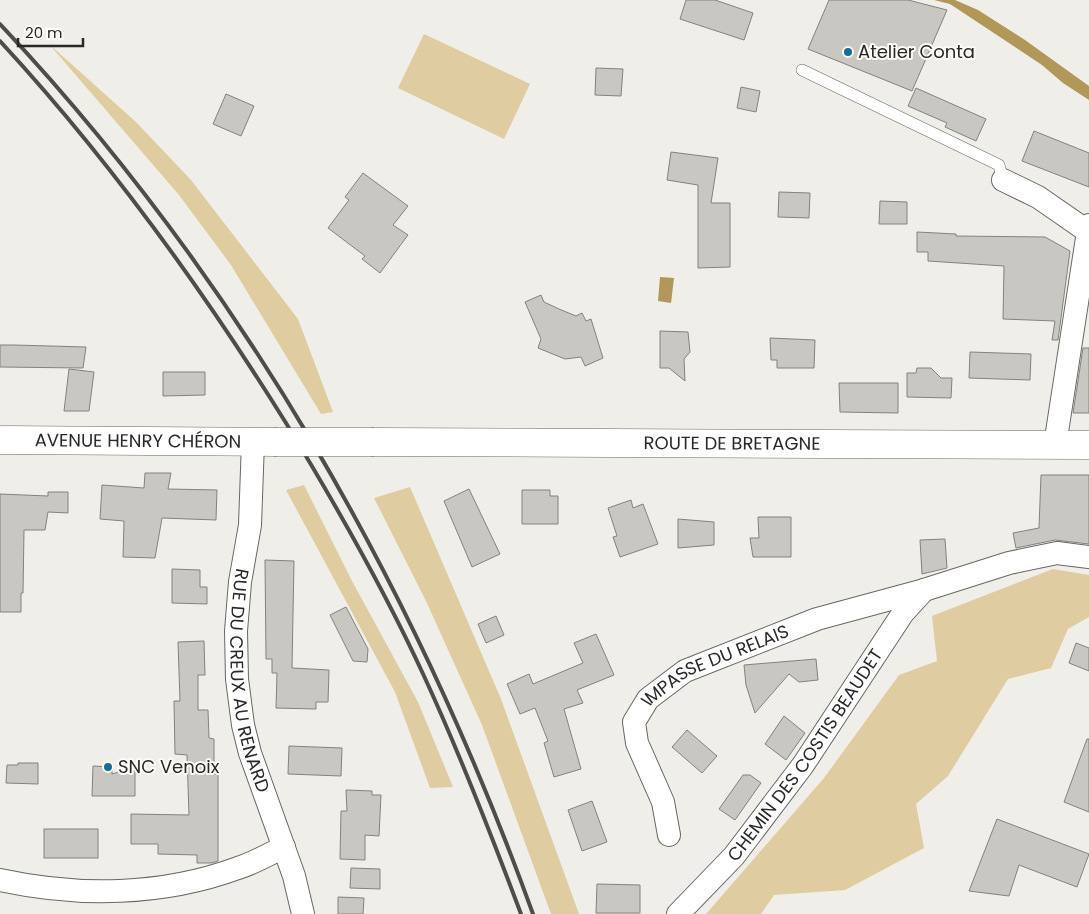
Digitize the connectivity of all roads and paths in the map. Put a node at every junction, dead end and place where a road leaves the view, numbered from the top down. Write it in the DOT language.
graph roads {
  1 [pos="802,70"];
  2 [pos="1003,180"];
  3 [pos="1088,228"];
  4 [pos="0,440"];
  5 [pos="264,442"];
  6 [pos="374,442"];
  7 [pos="1056,445"];
  8 [pos="1089,445"];
  9 [pos="1089,557"];
  10 [pos="924,590"];
  11 [pos="669,836"];
  12 [pos="284,847"];
  13 [pos="0,880"];
  14 [pos="303,914"];
  15 [pos="678,914"];
  1 -- 2 [label="lane"];
  2 -- 3 [label="street"];
  3 -- 7 [label="street"];
  4 -- 5 [label="main road, AVENUE HENRY CHÉRON"];
  5 -- 6 [label="main road, AVENUE HENRY CHÉRON, bridge"];
  5 -- 12 [label="street, RUE DU CREUX AU RENARD"];
  6 -- 7 [label="main road, ROUTE DE BRETAGNE"];
  7 -- 8 [label="main road, ROUTE DE BRETAGNE"];
  9 -- 10 [label="street, IMPASSE DU RELAIS"];
  10 -- 11 [label="street, IMPASSE DU RELAIS"];
  10 -- 15 [label="street, CHEMIN DES COSTIS BEAUDET"];
  12 -- 13 [label="street"];
  12 -- 14 [label="street, RUE DU CREUX AU RENARD"];
}
